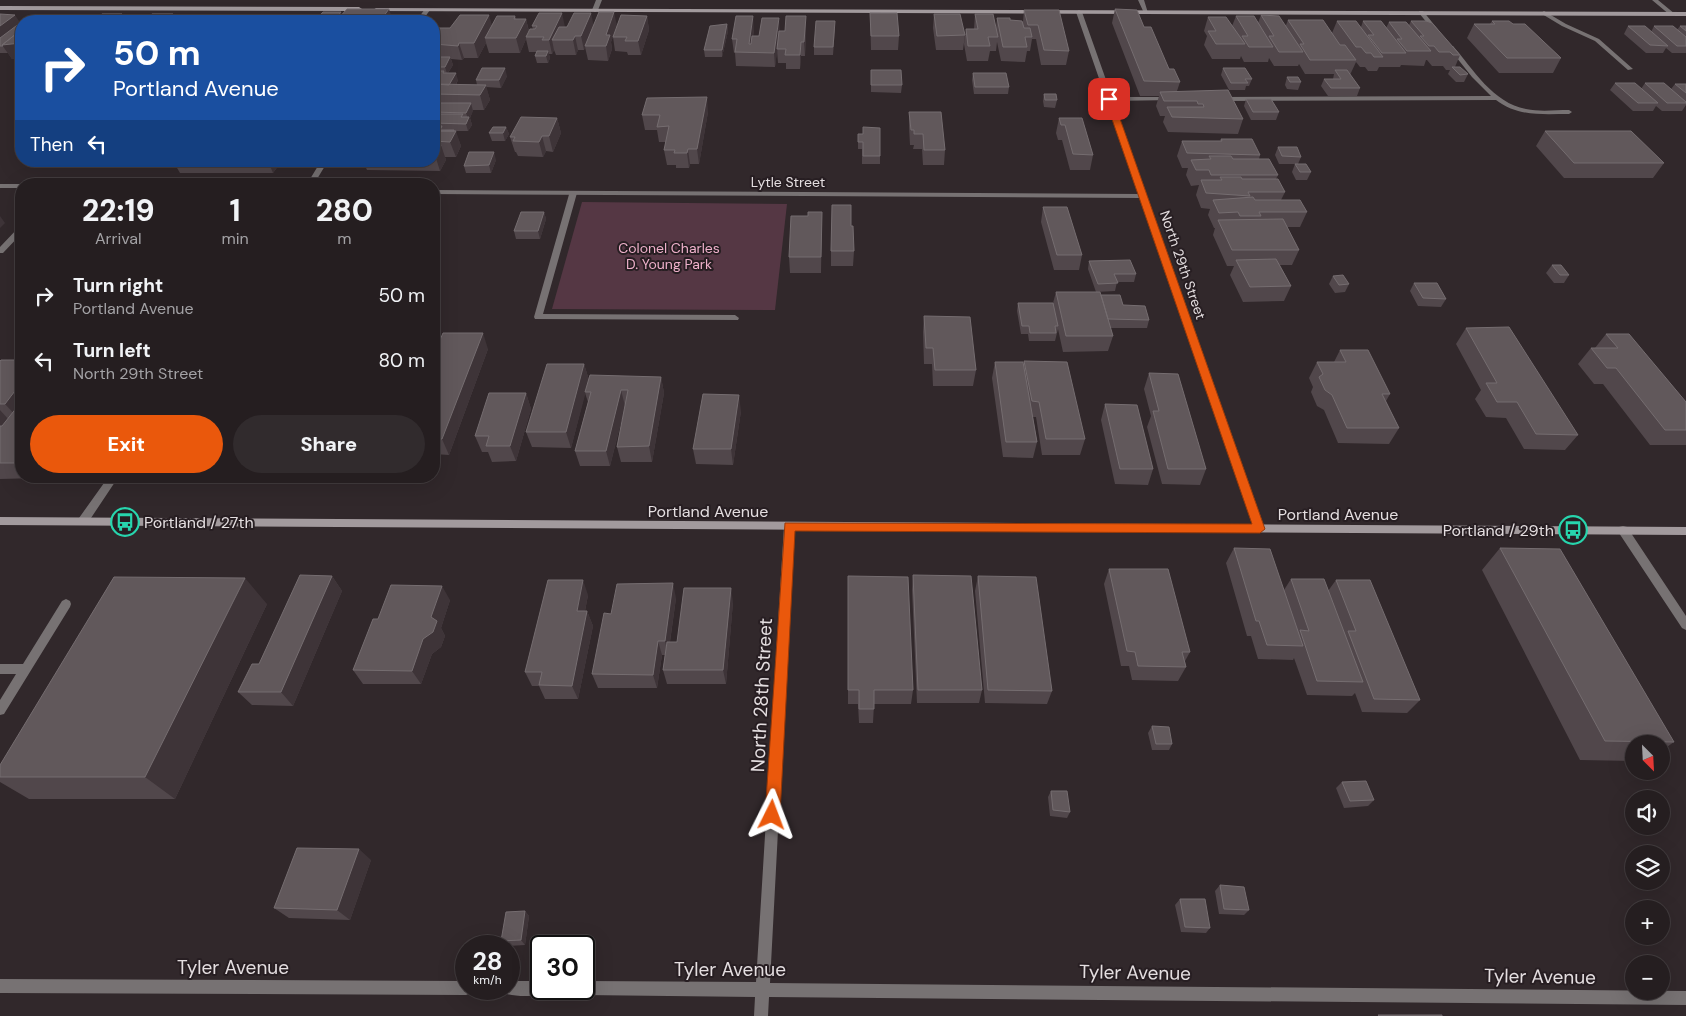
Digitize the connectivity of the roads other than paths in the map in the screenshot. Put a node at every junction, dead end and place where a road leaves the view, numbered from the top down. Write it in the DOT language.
graph roads {
  1 [pos="599,0"];
  2 [pos="1141,0"];
  3 [pos="1655,0"];
  4 [pos="0,8"];
  5 [pos="427,10"];
  6 [pos="595,10"];
  7 [pos="1079,12"];
  8 [pos="1146,12"];
  9 [pos="1421,12"];
  10 [pos="1544,13"];
  11 [pos="1672,14"];
  12 [pos="1686,14"];
  13 [pos="423,15"];
  14 [pos="1440,35"];
  15 [pos="1447,42"];
  16 [pos="1630,69"];
  17 [pos="1498,98"];
  18 [pos="1109,99"];
  19 [pos="1179,99"];
  20 [pos="1209,99"];
  21 [pos="1569,112"];
  22 [pos="321,167"];
  23 [pos="314,178"];
  24 [pos="0,186"];
  25 [pos="15,186"];
  26 [pos="440,192"];
  27 [pos="573,193"];
  28 [pos="1143,196"];
  29 [pos="15,236"];
  30 [pos="0,252"];
  31 [pos="735,318"];
  32 [pos="109,483"];
  33 [pos="0,521"];
  34 [pos="83,521"];
  35 [pos="789,526"];
  36 [pos="1260,529"];
  37 [pos="1623,530"];
  38 [pos="1686,531"];
  39 [pos="66,604"];
  40 [pos="1686,625"];
  41 [pos="0,669"];
  42 [pos="26,669"];
  43 [pos="0,710"];
  44 [pos="0,986"];
  45 [pos="455,988"];
  46 [pos="595,988"];
  47 [pos="762,989"];
  48 [pos="1686,998"];
  49 [pos="761,1016"];
  1 -- 6 [label="street"];
  2 -- 8 [label="street"];
  3 -- 11 [label="street"];
  4 -- 5 [label="street"];
  5 -- 6 [label="street"];
  5 -- 13 [label="street"];
  6 -- 7 [label="street"];
  7 -- 8 [label="street"];
  7 -- 18 [label="street, North 29th Street"];
  8 -- 9 [label="street"];
  9 -- 10 [label="street"];
  9 -- 14 [label="street"];
  10 -- 11 [label="street"];
  10 -- 16 [label="street"];
  11 -- 12 [label="street"];
  15 -- 17 [label="street"];
  17 -- 20 [label="street"];
  17 -- 21 [label="street"];
  18 -- 19 [label="street"];
  18 -- 28 [label="street, North 29th Street"];
  22 -- 23 [label="street"];
  24 -- 25 [label="street"];
  26 -- 27 [label="street, Lytle Street"];
  27 -- 28 [label="street, Lytle Street"];
  27 -- 31 [label="street"];
  28 -- 36 [label="street, North 29th Street"];
  29 -- 30 [label="street"];
  32 -- 34 [label="street"];
  33 -- 34 [label="street, Portland Avenue"];
  34 -- 35 [label="street, Portland Avenue"];
  35 -- 36 [label="street, Portland Avenue"];
  35 -- 47 [label="street, North 28th Street"];
  36 -- 37 [label="street, Portland Avenue"];
  37 -- 38 [label="street, Portland Avenue"];
  37 -- 40 [label="street"];
  39 -- 42 [label="street"];
  41 -- 42 [label="street"];
  42 -- 43 [label="street"];
  44 -- 45 [label="street, Tyler Avenue"];
  46 -- 47 [label="street, Tyler Avenue"];
  47 -- 48 [label="street, Tyler Avenue"];
  47 -- 49 [label="street, North 28th Street"];
}
